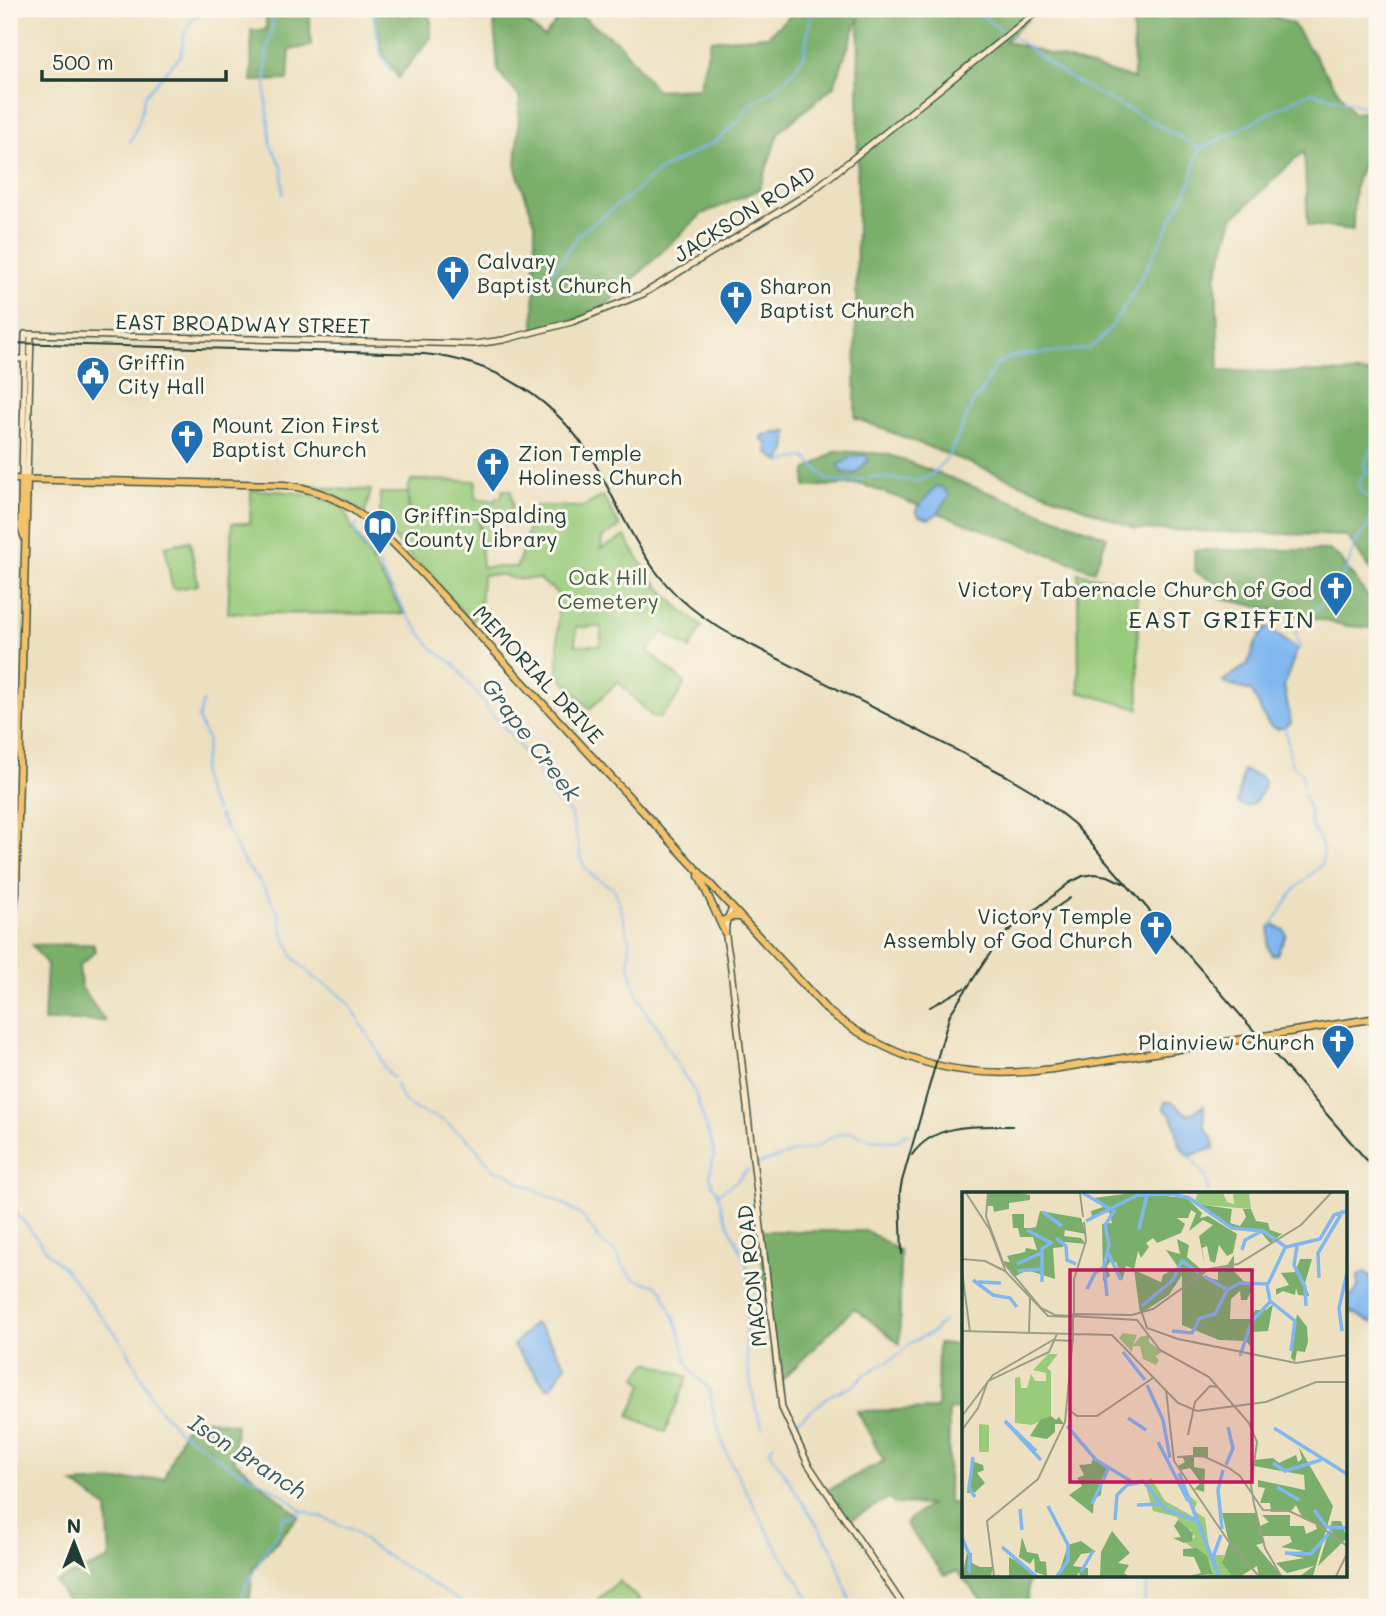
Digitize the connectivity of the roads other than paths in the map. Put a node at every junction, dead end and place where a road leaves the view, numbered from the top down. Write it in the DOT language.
graph roads {
  1 [pos="1040,9"];
  2 [pos="460,344"];
  3 [pos="9,359"];
  4 [pos="28,359"];
  5 [pos="9,479"];
  6 [pos="24,479"];
  7 [pos="697,871"];
  8 [pos="732,909"];
  9 [pos="739,917"];
  10 [pos="722,922"];
  11 [pos="725,933"];
  12 [pos="9,948"];
  13 [pos="1377,1018"];
  14 [pos="904,1607"];
  1 -- 2 [label="main road, JACKSON ROAD"];
  2 -- 4 [label="main road, EAST BROADWAY STREET"];
  3 -- 4 [label="main road"];
  4 -- 6 [label="main road"];
  5 -- 6 [label="main road, MEMORIAL DRIVE"];
  6 -- 7 [label="main road, MEMORIAL DRIVE"];
  6 -- 12 [label="main road"];
  7 -- 8 [label="main road, MEMORIAL DRIVE"];
  7 -- 10 [label="main road"];
  8 -- 9 [label="main road, MEMORIAL DRIVE"];
  8 -- 10 [label="main road"];
  9 -- 10 [label="main road"];
  9 -- 13 [label="main road, MEMORIAL DRIVE"];
  10 -- 11 [label="main road"];
  11 -- 14 [label="main road, MACON ROAD"];
}
